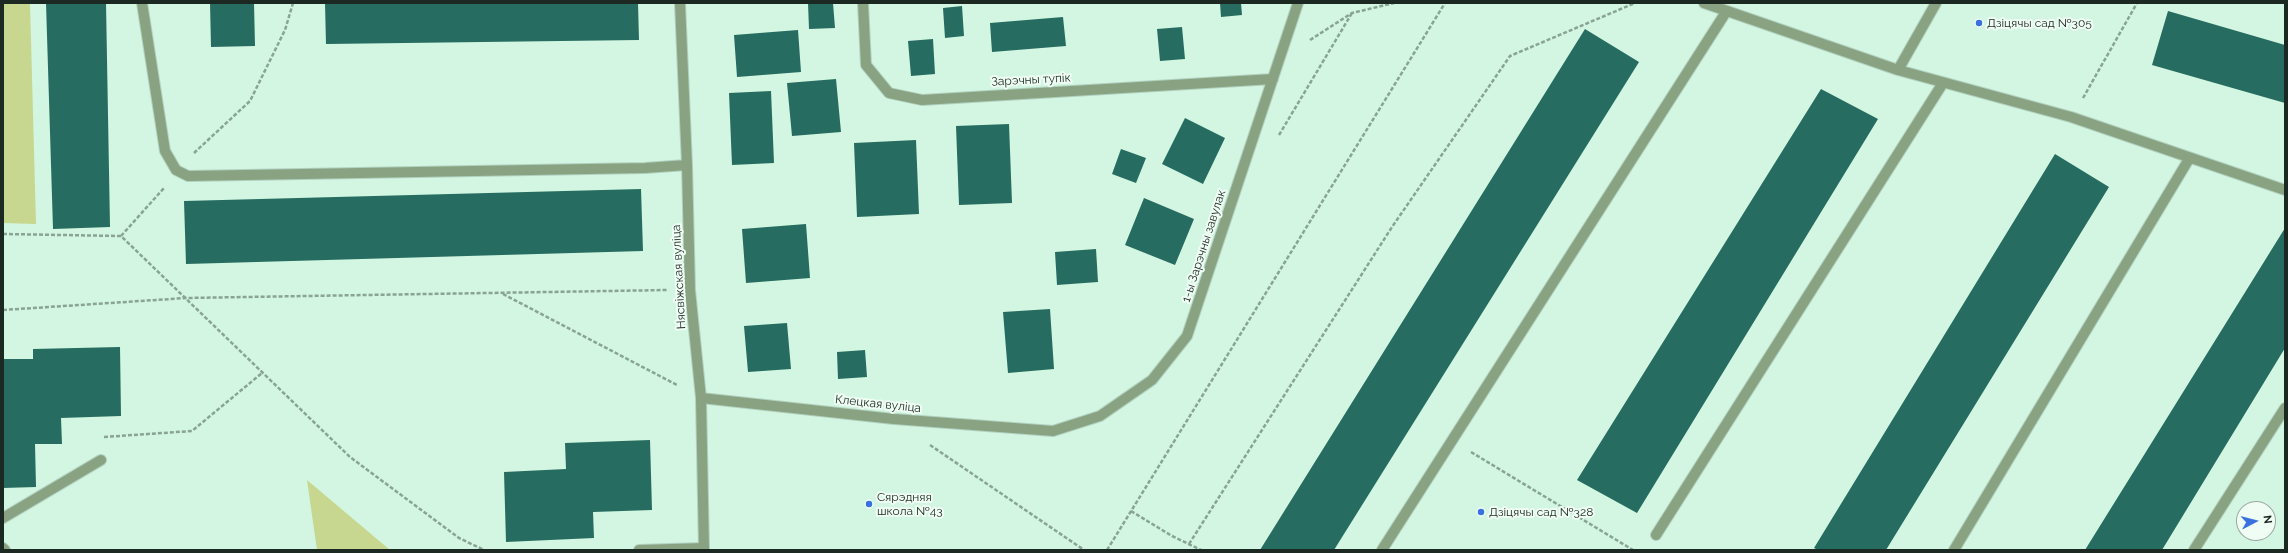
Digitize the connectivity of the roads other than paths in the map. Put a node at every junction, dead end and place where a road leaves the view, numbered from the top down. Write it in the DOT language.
graph roads {
  1 [pos="142,3"];
  2 [pos="680,3"];
  3 [pos="863,3"];
  4 [pos="1298,3"];
  5 [pos="1704,3"];
  6 [pos="1936,3"];
  7 [pos="1726,12"];
  8 [pos="1898,70"];
  9 [pos="1273,79"];
  10 [pos="1943,83"];
  11 [pos="2189,159"];
  12 [pos="687,165"];
  13 [pos="2285,190"];
  14 [pos="701,398"];
  15 [pos="2285,408"];
  16 [pos="1053,431"];
  17 [pos="101,460"];
  18 [pos="3,518"];
  19 [pos="1656,535"];
  20 [pos="704,549"];
  21 [pos="639,550"];
  22 [pos="1382,550"];
  23 [pos="1954,550"];
  24 [pos="2194,550"];
  1 -- 12 [label="street"];
  2 -- 12 [label="street, Нясвіжская вуліца"];
  3 -- 9 [label="street, Зарэчны тупік"];
  4 -- 9 [label="street, 1-ы Зарэчны завулак"];
  5 -- 7 [label="street"];
  6 -- 8 [label="street"];
  7 -- 8 [label="street"];
  7 -- 22 [label="street"];
  8 -- 10 [label="street"];
  9 -- 16 [label="street, 1-ы Зарэчны завулак"];
  10 -- 11 [label="street"];
  10 -- 19 [label="street"];
  11 -- 13 [label="street"];
  11 -- 23 [label="street"];
  12 -- 14 [label="street, Нясвіжская вуліца"];
  14 -- 16 [label="street, Клецкая вуліца"];
  14 -- 20 [label="street, Нясвіжская вуліца"];
  15 -- 24 [label="street"];
  17 -- 18 [label="street"];
  20 -- 21 [label="street"];
}
